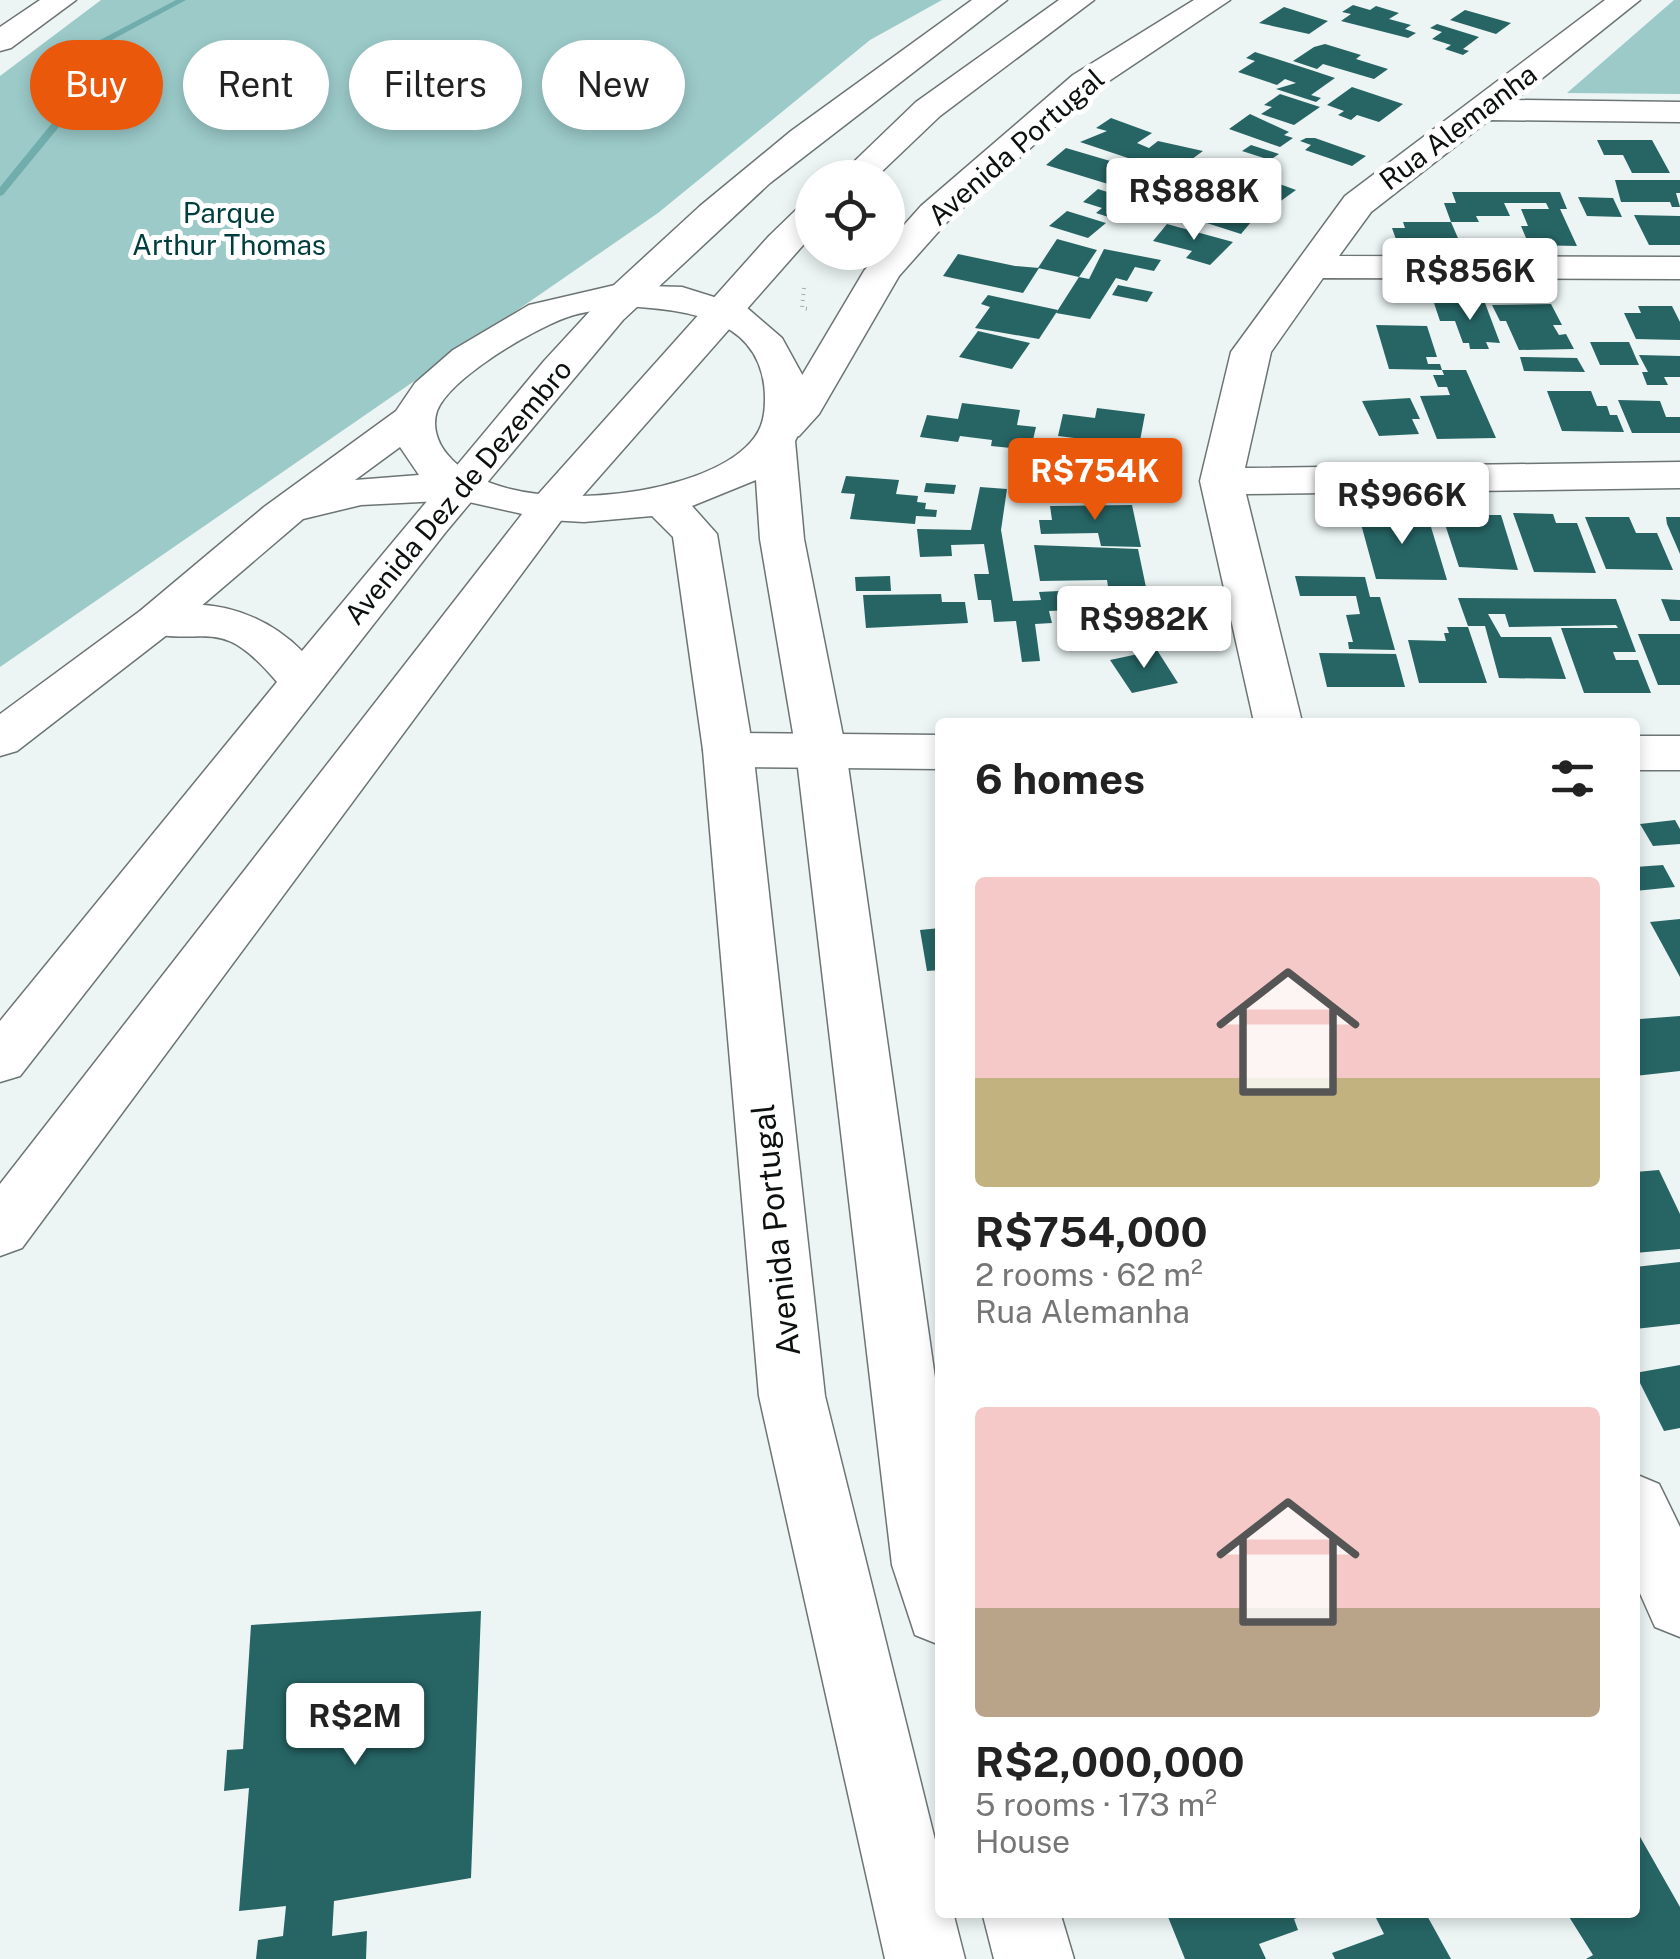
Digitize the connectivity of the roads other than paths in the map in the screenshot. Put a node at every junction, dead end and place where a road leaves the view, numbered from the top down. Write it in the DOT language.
graph roads {
  1 [pos="61,0"];
  2 [pos="992,0"];
  3 [pos="1079,0"];
  4 [pos="1214,0"];
  5 [pos="1624,0"];
  6 [pos="0,42"];
  7 [pos="1479,110"];
  8 [pos="1680,112"];
  9 [pos="873,160"];
  10 [pos="795,233"];
  11 [pos="1313,266"];
  12 [pos="1680,268"];
  13 [pos="624,296"];
  14 [pos="724,308"];
  15 [pos="413,418"];
  16 [pos="779,434"];
  17 [pos="1680,475"];
  18 [pos="1221,480"];
  19 [pos="460,487"];
  20 [pos="663,502"];
  21 [pos="548,509"];
  22 [pos="278,516"];
  23 [pos="156,621"];
  24 [pos="302,681"];
  25 [pos="1277,718"];
  26 [pos="0,738"];
  27 [pos="728,750"];
  28 [pos="821,751"];
  29 [pos="935,752"];
  30 [pos="1640,753"];
  31 [pos="1680,753"];
  32 [pos="0,1060"];
  33 [pos="0,1230"];
  34 [pos="1640,1517"];
  35 [pos="935,1591"];
  36 [pos="1680,1603"];
  37 [pos="1023,1918"];
  38 [pos="925,1959"];
  39 [pos="1034,1959"];
  1 -- 6 [label="main road"];
  2 -- 13 [label="main road, Avenida Dez de Dezembro"];
  3 -- 9 [label="main road"];
  4 -- 16 [label="main road, Avenida Portugal"];
  5 -- 7 [label="main road, Rua Alemanha"];
  7 -- 8 [label="main road"];
  7 -- 11 [label="main road, Rua Alemanha"];
  10 -- 14 [label="main road"];
  11 -- 12 [label="main road"];
  11 -- 18 [label="main road, Rua Alemanha"];
  13 -- 14 [label="main road"];
  13 -- 15 [label="main road"];
  13 -- 19 [label="main road, Avenida Dez de Dezembro"];
  14 -- 16 [label="main road"];
  14 -- 21 [label="main road"];
  15 -- 19 [label="main road"];
  15 -- 22 [label="main road"];
  16 -- 20 [label="main road, Avenida Portugal"];
  16 -- 28 [label="main road"];
  17 -- 18 [label="main road"];
  18 -- 25 [label="main road, Rua Alemanha"];
  19 -- 21 [label="main road, Avenida Portugal"];
  19 -- 22 [label="main road, Avenida Portugal"];
  19 -- 24 [label="main road, Avenida Dez de Dezembro"];
  20 -- 21 [label="main road, Avenida Portugal"];
  20 -- 27 [label="main road, Avenida Portugal"];
  21 -- 33 [label="main road"];
  22 -- 23 [label="main road"];
  23 -- 24 [label="main road"];
  23 -- 26 [label="main road"];
  24 -- 32 [label="main road, Avenida Dez de Dezembro"];
  27 -- 28 [label="main road"];
  27 -- 38 [label="main road, Avenida Portugal"];
  28 -- 29 [label="main road"];
  28 -- 35 [label="main road"];
  30 -- 31 [label="main road"];
  34 -- 36 [label="main road"];
  37 -- 39 [label="main road"];
}
